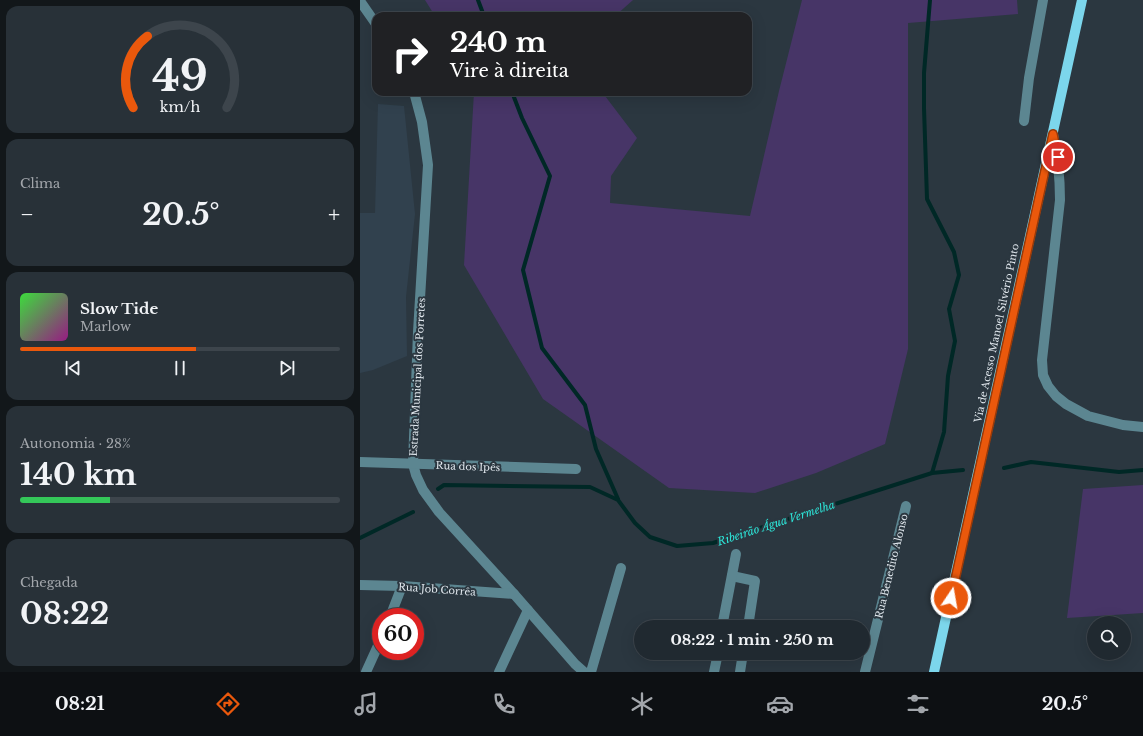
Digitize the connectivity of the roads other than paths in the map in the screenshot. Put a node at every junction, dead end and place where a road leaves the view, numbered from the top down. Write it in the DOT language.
graph roads {
  1 [pos="1043,0"];
  2 [pos="1082,0"];
  3 [pos="360,1"];
  4 [pos="372,18"];
  5 [pos="415,96"];
  6 [pos="1024,121"];
  7 [pos="1053,134"];
  8 [pos="1143,426"];
  9 [pos="360,462"];
  10 [pos="413,464"];
  11 [pos="576,469"];
  12 [pos="906,506"];
  13 [pos="736,554"];
  14 [pos="621,568"];
  15 [pos="732,576"];
  16 [pos="360,585"];
  17 [pos="402,586"];
  18 [pos="514,594"];
  19 [pos="393,608"];
  20 [pos="528,610"];
  21 [pos="723,620"];
  22 [pos="749,620"];
  23 [pos="372,659"];
  24 [pos="717,660"];
  25 [pos="742,660"];
  26 [pos="366,672"];
  27 [pos="499,672"];
  28 [pos="584,672"];
  29 [pos="591,672"];
  30 [pos="714,672"];
  31 [pos="740,672"];
  32 [pos="865,672"];
  33 [pos="934,672"];
  1 -- 6 [label="street"];
  2 -- 7 [label="main road, Via de Acesso Manoel Silvério Pinto"];
  3 -- 4 [label="street"];
  5 -- 10 [label="street, Estrada Municipal dos Porretes"];
  7 -- 8 [label="street"];
  7 -- 33 [label="main road, Via de Acesso Manoel Silvério Pinto"];
  9 -- 10 [label="street, Rua dos Ipês"];
  10 -- 11 [label="street, Rua dos Ipês"];
  10 -- 18 [label="street, Estrada Municipal dos Porretes"];
  12 -- 32 [label="street, Rua Benedito Alonso"];
  13 -- 15 [label="street"];
  14 -- 29 [label="street"];
  15 -- 21 [label="street"];
  15 -- 22 [label="street"];
  16 -- 17 [label="street, Rua Job Corrêa"];
  17 -- 18 [label="street, Rua Job Corrêa"];
  17 -- 19 [label="street"];
  18 -- 20 [label="street, Estrada Municipal dos Porretes"];
  20 -- 27 [label="street"];
  20 -- 28 [label="street, Estrada Municipal dos Porretes"];
  23 -- 26 [label="street"];
  24 -- 30 [label="street"];
  25 -- 31 [label="street"];
}
